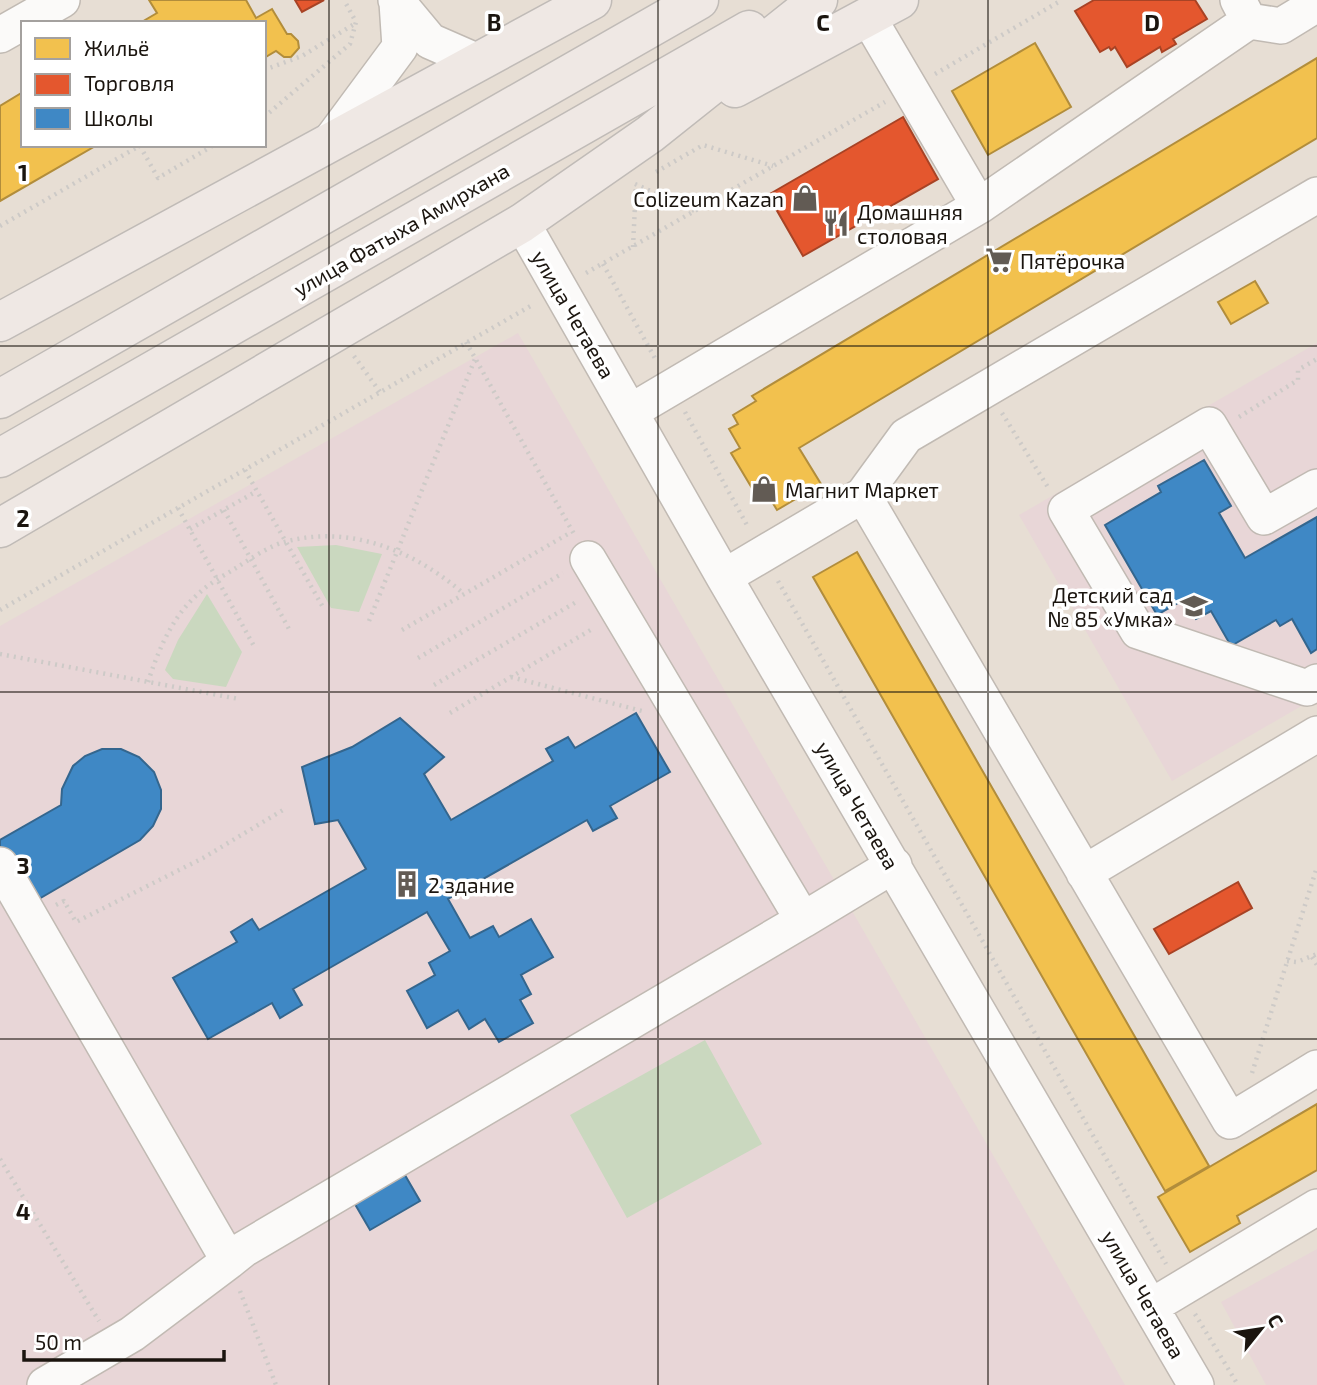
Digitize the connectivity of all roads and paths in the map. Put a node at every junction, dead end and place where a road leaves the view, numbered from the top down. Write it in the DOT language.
graph roads {
  1 [pos="62,0"];
  2 [pos="344,0"];
  3 [pos="667,0"];
  4 [pos="699,0"];
  5 [pos="802,0"];
  6 [pos="818,0"];
  7 [pos="1062,0"];
  8 [pos="397,1"];
  9 [pos="574,4"];
  10 [pos="1317,5"];
  11 [pos="883,9"];
  12 [pos="1243,10"];
  13 [pos="25,21"];
  14 [pos="356,22"];
  15 [pos="21,23"];
  16 [pos="0,35"];
  17 [pos="491,55"];
  18 [pos="266,68"];
  19 [pos="909,89"];
  20 [pos="266,115"];
  21 [pos="650,134"];
  22 [pos="329,143"];
  23 [pos="138,147"];
  24 [pos="141,147"];
  25 [pos="210,147"];
  26 [pos="774,166"];
  27 [pos="635,184"];
  28 [pos="1317,195"];
  29 [pos="979,206"];
  30 [pos="695,211"];
  31 [pos="522,223"];
  32 [pos="0,226"];
  33 [pos="633,247"];
  34 [pos="603,264"];
  35 [pos="582,276"];
  36 [pos="543,298"];
  37 [pos="0,322"];
  38 [pos="466,342"];
  39 [pos="352,352"];
  40 [pos="475,358"];
  41 [pos="1317,359"];
  42 [pos="671,387"];
  43 [pos="986,388"];
  44 [pos="380,392"];
  45 [pos="0,399"];
  46 [pos="630,412"];
  47 [pos="1222,446"];
  48 [pos="0,458"];
  49 [pos="245,470"];
  50 [pos="1317,487"];
  51 [pos="257,491"];
  52 [pos="863,495"];
  53 [pos="178,508"];
  54 [pos="223,510"];
  55 [pos="1066,510"];
  56 [pos="0,528"];
  57 [pos="190,529"];
  58 [pos="286,541"];
  59 [pos="397,550"];
  60 [pos="762,553"];
  61 [pos="251,558"];
  62 [pos="596,572"];
  63 [pos="724,577"];
  64 [pos="218,579"];
  65 [pos="464,594"];
  66 [pos="324,609"];
  67 [pos="0,610"];
  68 [pos="369,621"];
  69 [pos="289,629"];
  70 [pos="402,630"];
  71 [pos="255,648"];
  72 [pos="0,654"];
  73 [pos="418,658"];
  74 [pos="511,677"];
  75 [pos="148,682"];
  76 [pos="1317,682"];
  77 [pos="434,685"];
  78 [pos="239,699"];
  79 [pos="450,713"];
  80 [pos="690,730"];
  81 [pos="1317,734"];
  82 [pos="283,810"];
  83 [pos="0,865"];
  84 [pos="894,865"];
  85 [pos="1317,867"];
  86 [pos="1084,873"];
  87 [pos="1309,892"];
  88 [pos="1317,895"];
  89 [pos="64,901"];
  90 [pos="803,920"];
  91 [pos="1315,955"];
  92 [pos="1287,961"];
  93 [pos="1317,965"];
  94 [pos="1317,1068"];
  95 [pos="1238,1116"];
  96 [pos="0,1159"];
  97 [pos="1317,1207"];
  98 [pos="229,1261"];
  99 [pos="1166,1298"];
  100 [pos="114,1345"];
  101 [pos="45,1385"];
  102 [pos="276,1385"];
  103 [pos="1196,1385"];
  104 [pos="1238,1385"];
  1 -- 13 [label="street"];
  2 -- 14 [label="path"];
  3 -- 17 [label="main road"];
  4 -- 45 [label="main road"];
  5 -- 48 [label="main road, улица Фатыха Амирхана"];
  6 -- 21 [label="main road"];
  7 -- 19 [label="path"];
  8 -- 17 [label="street"];
  8 -- 22 [label="street"];
  9 -- 17 [label="main road"];
  10 -- 12 [label="street"];
  11 -- 19 [label="street"];
  11 -- 21 [label="main road"];
  12 -- 29 [label="street"];
  14 -- 18 [label="path"];
  14 -- 20 [label="path"];
  15 -- 16 [label="street"];
  17 -- 22 [label="main road"];
  19 -- 26 [label="path"];
  19 -- 29 [label="street"];
  21 -- 31 [label="main road"];
  22 -- 37 [label="main road"];
  23 -- 32 [label="path"];
  24 -- 25 [label="path"];
  26 -- 27 [label="path"];
  26 -- 30 [label="path"];
  27 -- 30 [label="path"];
  27 -- 33 [label="path"];
  28 -- 43 [label="street"];
  29 -- 42 [label="street"];
  30 -- 33 [label="path"];
  31 -- 46 [label="street, улица Четаева"];
  31 -- 56 [label="main road"];
  33 -- 34 [label="path"];
  34 -- 35 [label="path"];
  34 -- 42 [label="path"];
  36 -- 38 [label="path"];
  38 -- 40 [label="path"];
  38 -- 44 [label="path"];
  39 -- 44 [label="path"];
  40 -- 59 [label="path"];
  40 -- 62 [label="path"];
  41 -- 47 [label="path"];
  42 -- 46 [label="street"];
  42 -- 60 [label="path"];
  43 -- 52 [label="street"];
  43 -- 55 [label="path"];
  44 -- 49 [label="path"];
  46 -- 63 [label="street, улица Четаева"];
  47 -- 50 [label="street"];
  47 -- 55 [label="street"];
  49 -- 51 [label="path"];
  49 -- 53 [label="path"];
  51 -- 54 [label="path"];
  51 -- 58 [label="path"];
  52 -- 60 [label="street"];
  52 -- 86 [label="street"];
  53 -- 57 [label="path"];
  53 -- 67 [label="path"];
  54 -- 57 [label="path"];
  54 -- 61 [label="path"];
  55 -- 76 [label="street"];
  57 -- 64 [label="path"];
  58 -- 59 [label="path"];
  58 -- 61 [label="path"];
  58 -- 66 [label="path"];
  59 -- 65 [label="path"];
  59 -- 68 [label="path"];
  60 -- 63 [label="street"];
  60 -- 99 [label="path"];
  61 -- 64 [label="path"];
  61 -- 69 [label="path"];
  62 -- 65 [label="path"];
  62 -- 73 [label="path"];
  62 -- 74 [label="path"];
  62 -- 77 [label="path"];
  62 -- 80 [label="street"];
  63 -- 84 [label="street, улица Четаева"];
  64 -- 71 [label="path"];
  64 -- 75 [label="path"];
  65 -- 70 [label="path"];
  72 -- 75 [label="path"];
  74 -- 79 [label="path"];
  74 -- 80 [label="path"];
  75 -- 78 [label="path"];
  80 -- 90 [label="street"];
  81 -- 86 [label="street"];
  82 -- 89 [label="path"];
  83 -- 98 [label="street"];
  84 -- 90 [label="street"];
  84 -- 99 [label="street, улица Четаева"];
  85 -- 87 [label="path"];
  86 -- 95 [label="street"];
  87 -- 88 [label="path"];
  87 -- 92 [label="path"];
  90 -- 98 [label="street"];
  91 -- 92 [label="path"];
  91 -- 93 [label="path"];
  92 -- 95 [label="path"];
  94 -- 95 [label="street"];
  96 -- 100 [label="path"];
  97 -- 99 [label="street"];
  98 -- 100 [label="street"];
  98 -- 102 [label="path"];
  99 -- 103 [label="street, улица Четаева"];
  99 -- 104 [label="path"];
  100 -- 101 [label="street"];
}
